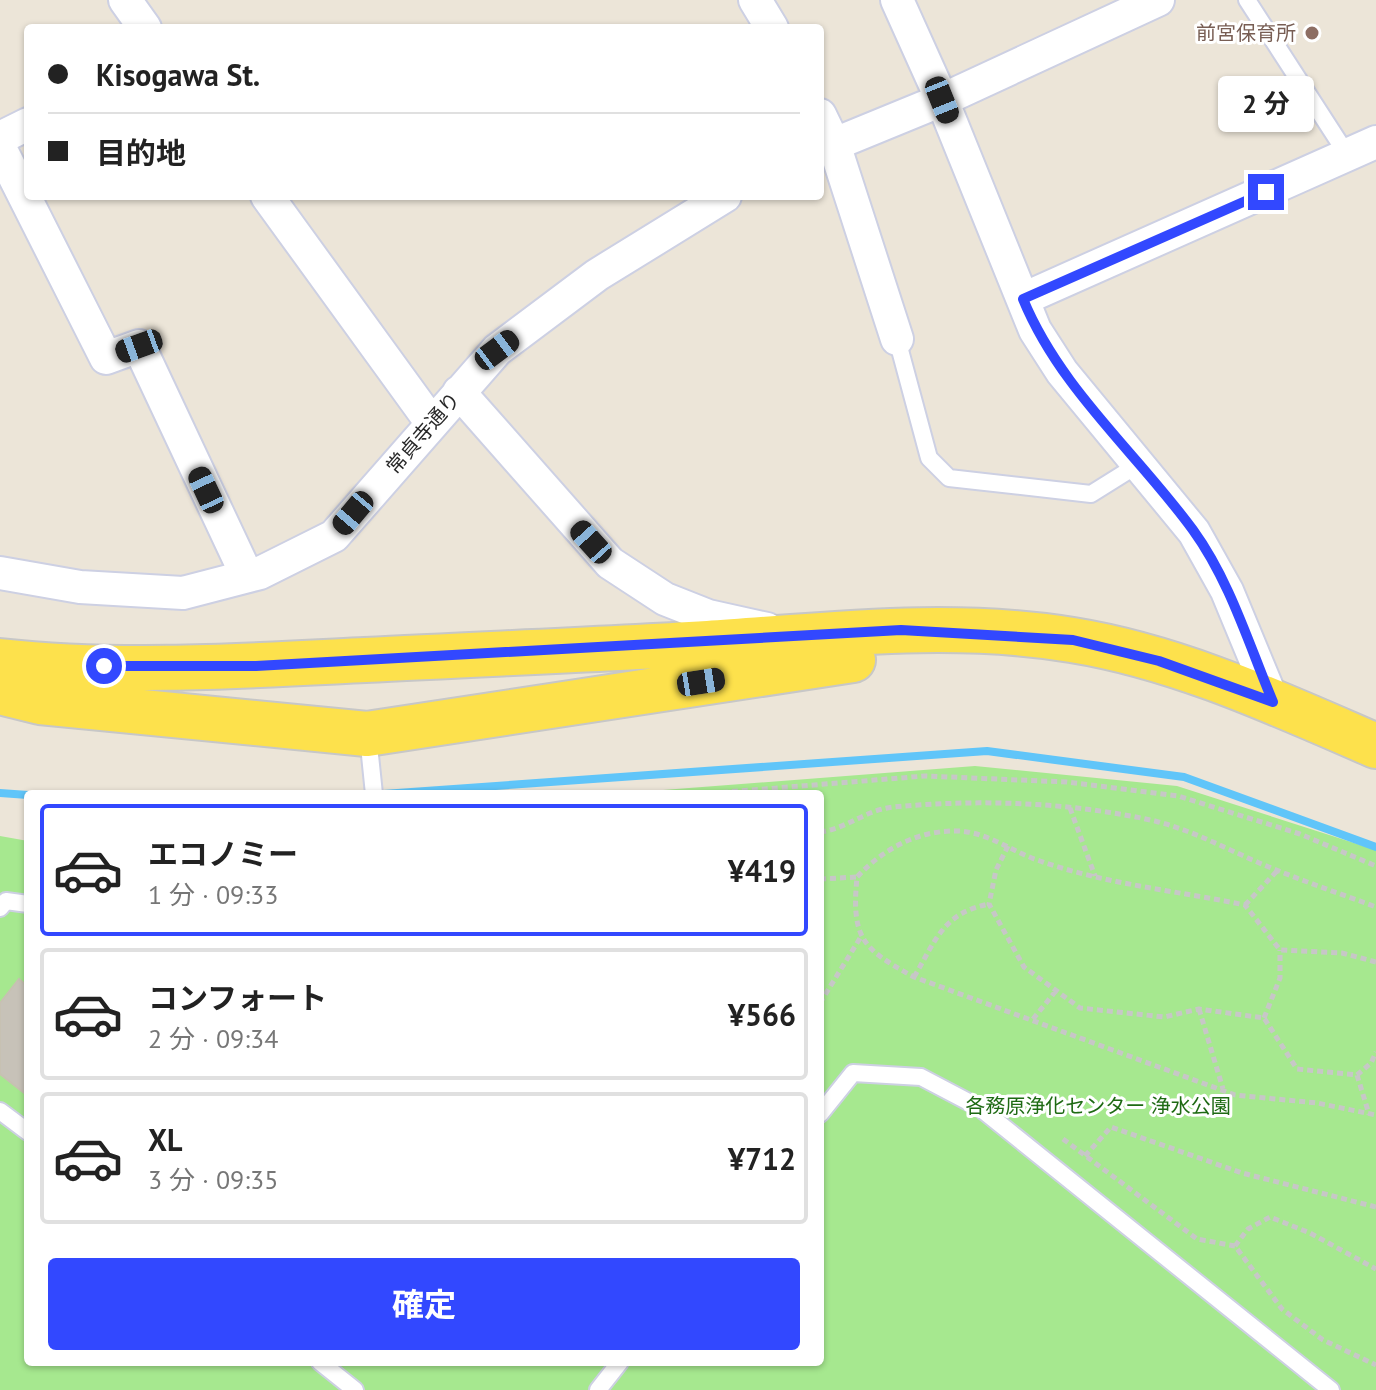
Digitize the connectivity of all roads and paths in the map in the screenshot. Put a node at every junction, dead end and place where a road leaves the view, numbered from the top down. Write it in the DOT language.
graph roads {
  1 [pos="125,0"];
  2 [pos="755,0"];
  3 [pos="897,0"];
  4 [pos="1158,0"];
  5 [pos="1247,0"];
  6 [pos="142,24"];
  7 [pos="770,24"];
  8 [pos="942,100"];
  9 [pos="24,126"];
  10 [pos="0,138"];
  11 [pos="1376,142"];
  12 [pos="827,147"];
  13 [pos="0,148"];
  14 [pos="1348,156"];
  15 [pos="24,196"];
  16 [pos="26,200"];
  17 [pos="270,200"];
  18 [pos="719,200"];
  19 [pos="1023,299"];
  20 [pos="897,339"];
  21 [pos="459,392"];
  22 [pos="431,422"];
  23 [pos="1139,464"];
  24 [pos="0,573"];
  25 [pos="247,576"];
  26 [pos="1026,635"];
  27 [pos="800,636"];
  28 [pos="0,661"];
  29 [pos="0,692"];
  30 [pos="1273,702"];
  31 [pos="1376,746"];
  32 [pos="370,755"];
  33 [pos="374,790"];
  34 [pos="752,790"];
  35 [pos="1070,807"];
  36 [pos="824,831"];
  37 [pos="1008,846"];
  38 [pos="1376,866"];
  39 [pos="1277,871"];
  40 [pos="1095,876"];
  41 [pos="857,877"];
  42 [pos="824,879"];
  43 [pos="24,903"];
  44 [pos="989,904"];
  45 [pos="1245,905"];
  46 [pos="1376,907"];
  47 [pos="0,908"];
  48 [pos="862,935"];
  49 [pos="1280,950"];
  50 [pos="1376,962"];
  51 [pos="914,977"];
  52 [pos="1055,992"];
  53 [pos="824,997"];
  54 [pos="1199,1009"];
  55 [pos="1264,1018"];
  56 [pos="1032,1020"];
  57 [pos="1376,1052"];
  58 [pos="1357,1075"];
  59 [pos="1223,1090"];
  60 [pos="824,1109"];
  61 [pos="0,1111"];
  62 [pos="1373,1114"];
  63 [pos="24,1129"];
  64 [pos="1063,1139"];
  65 [pos="1085,1156"];
  66 [pos="1376,1207"];
  67 [pos="1235,1246"];
  68 [pos="1376,1269"];
  69 [pos="1376,1365"];
  70 [pos="323,1366"];
  71 [pos="617,1366"];
  72 [pos="335,1384"];
  73 [pos="355,1390"];
  74 [pos="598,1390"];
  75 [pos="1331,1390"];
  1 -- 6 [label="street"];
  2 -- 7 [label="street"];
  3 -- 8 [label="street"];
  4 -- 8 [label="street"];
  5 -- 14 [label="lane"];
  8 -- 12 [label="street"];
  8 -- 19 [label="street"];
  9 -- 10 [label="street"];
  11 -- 14 [label="street"];
  12 -- 20 [label="street"];
  13 -- 15 [label="street"];
  14 -- 19 [label="street"];
  16 -- 25 [label="street"];
  17 -- 22 [label="street"];
  18 -- 21 [label="street, 常貞寺通り"];
  19 -- 23 [label="street"];
  20 -- 23 [label="lane"];
  21 -- 22 [label="street, 常貞寺通り"];
  21 -- 27 [label="street"];
  22 -- 25 [label="street, 常貞寺通り"];
  23 -- 30 [label="street"];
  24 -- 25 [label="street, 常貞寺通り"];
  26 -- 27 [label="main road"];
  26 -- 30 [label="main road"];
  26 -- 32 [label="main road"];
  27 -- 28 [label="main road"];
  29 -- 32 [label="main road"];
  30 -- 31 [label="main road"];
  32 -- 33 [label="lane"];
  34 -- 38 [label="path"];
  35 -- 36 [label="path"];
  35 -- 39 [label="path"];
  35 -- 40 [label="path"];
  37 -- 40 [label="path"];
  37 -- 41 [label="path"];
  37 -- 44 [label="path"];
  39 -- 45 [label="path"];
  39 -- 46 [label="path"];
  40 -- 45 [label="path"];
  41 -- 42 [label="path"];
  41 -- 48 [label="path"];
  43 -- 47 [label="lane"];
  44 -- 51 [label="path"];
  44 -- 52 [label="path"];
  45 -- 49 [label="path"];
  48 -- 51 [label="path"];
  48 -- 53 [label="path"];
  49 -- 50 [label="path"];
  49 -- 55 [label="path"];
  51 -- 56 [label="path"];
  52 -- 54 [label="path"];
  52 -- 56 [label="path"];
  54 -- 55 [label="path"];
  54 -- 59 [label="path"];
  55 -- 58 [label="path"];
  56 -- 59 [label="path"];
  57 -- 58 [label="path"];
  58 -- 62 [label="path"];
  59 -- 62 [label="path"];
  60 -- 75 [label="lane"];
  61 -- 63 [label="lane"];
  64 -- 65 [label="path"];
  65 -- 66 [label="path"];
  65 -- 67 [label="path"];
  67 -- 68 [label="path"];
  67 -- 69 [label="path"];
  70 -- 72 [label="lane"];
  71 -- 74 [label="lane"];
  72 -- 73 [label="lane"];
}
